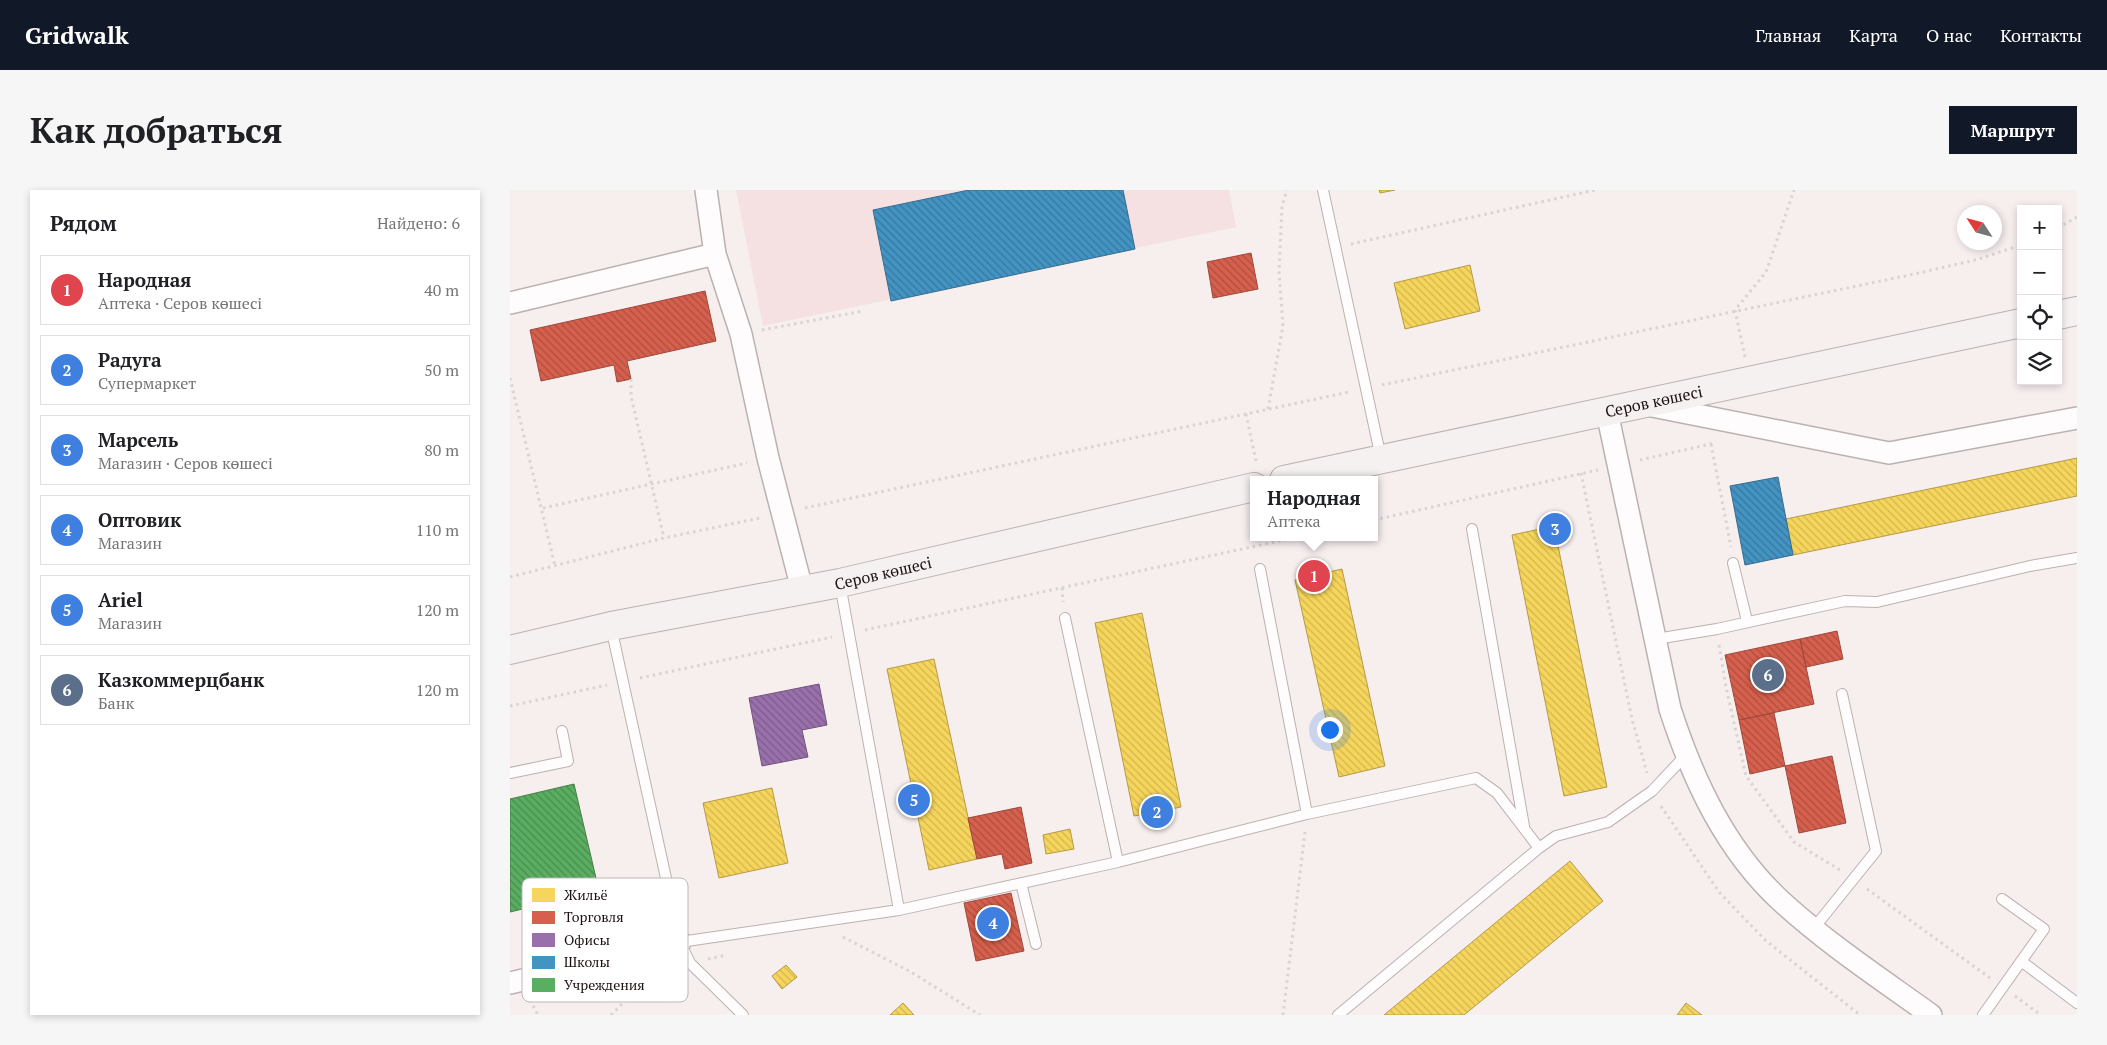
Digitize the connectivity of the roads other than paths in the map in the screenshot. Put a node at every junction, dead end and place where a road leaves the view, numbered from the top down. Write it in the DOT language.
graph roads {
  1 [pos="706,190"];
  2 [pos="1323,190"];
  3 [pos="715,254"];
  4 [pos="510,303"];
  5 [pos="2077,311"];
  6 [pos="2062,314"];
  7 [pos="2017,324"];
  8 [pos="1644,404"];
  9 [pos="1607,412"];
  10 [pos="2077,418"];
  11 [pos="1381,459"];
  12 [pos="1302,476"];
  13 [pos="1250,480"];
  14 [pos="1472,529"];
  15 [pos="2077,558"];
  16 [pos="1733,563"];
  17 [pos="1260,569"];
  18 [pos="840,583"];
  19 [pos="802,589"];
  20 [pos="1065,618"];
  21 [pos="1747,621"];
  22 [pos="611,626"];
  23 [pos="1656,639"];
  24 [pos="510,650"];
  25 [pos="1842,694"];
  26 [pos="562,731"];
  27 [pos="1685,756"];
  28 [pos="510,773"];
  29 [pos="1307,814"];
  30 [pos="1524,827"];
  31 [pos="1539,848"];
  32 [pos="1118,862"];
  33 [pos="666,878"];
  34 [pos="1021,883"];
  35 [pos="2002,898"];
  36 [pos="898,910"];
  37 [pos="1814,928"];
  38 [pos="688,941"];
  39 [pos="1036,944"];
  40 [pos="688,959"];
  41 [pos="2022,961"];
  42 [pos="2077,1003"];
  43 [pos="743,1015"];
  44 [pos="1338,1015"];
  45 [pos="1931,1015"];
  46 [pos="1983,1015"];
  1 -- 3 [label="street"];
  2 -- 11 [label="lane"];
  3 -- 4 [label="street"];
  3 -- 19 [label="street"];
  5 -- 6 [label="street"];
  7 -- 8 [label="street, Серов көшесі"];
  8 -- 9 [label="street, Серов көшесі"];
  8 -- 10 [label="street"];
  9 -- 11 [label="street, Серов көшесі"];
  9 -- 23 [label="street"];
  11 -- 12 [label="street, Серов көшесі"];
  13 -- 18 [label="street, Серов көшесі"];
  14 -- 30 [label="lane"];
  15 -- 21 [label="lane"];
  16 -- 21 [label="lane"];
  17 -- 29 [label="lane"];
  18 -- 19 [label="street, Серов көшесі"];
  18 -- 36 [label="lane"];
  19 -- 22 [label="street, Серов көшесі"];
  20 -- 32 [label="lane"];
  21 -- 23 [label="lane"];
  22 -- 24 [label="street, Серов көшесі"];
  22 -- 33 [label="lane"];
  23 -- 27 [label="street"];
  25 -- 37 [label="lane"];
  26 -- 28 [label="lane"];
  27 -- 31 [label="lane"];
  27 -- 37 [label="street"];
  29 -- 30 [label="lane"];
  29 -- 32 [label="lane"];
  30 -- 31 [label="lane"];
  31 -- 44 [label="lane"];
  32 -- 34 [label="lane"];
  34 -- 36 [label="lane"];
  34 -- 39 [label="lane"];
  35 -- 41 [label="lane"];
  36 -- 38 [label="lane"];
  37 -- 45 [label="street"];
  40 -- 43 [label="lane"];
  41 -- 42 [label="lane"];
  41 -- 46 [label="lane"];
}
